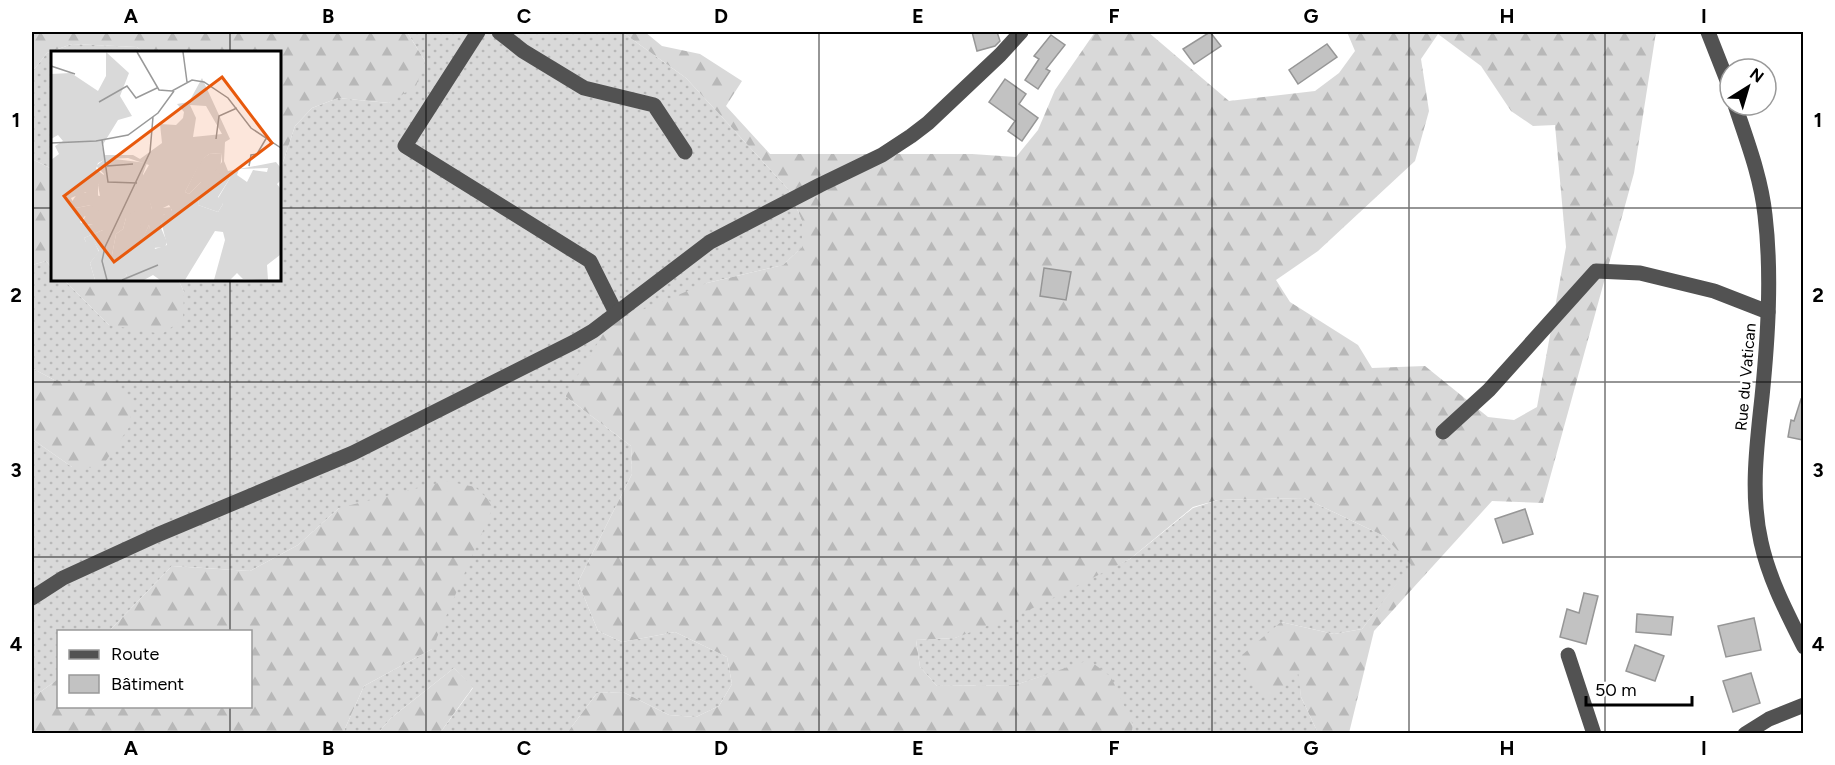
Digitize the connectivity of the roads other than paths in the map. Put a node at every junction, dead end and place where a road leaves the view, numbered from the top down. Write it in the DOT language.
graph roads {
  1 [pos="478,32"];
  2 [pos="499,32"];
  3 [pos="1021,32"];
  4 [pos="1708,32"];
  5 [pos="1718,57"];
  6 [pos="1739,117"];
  7 [pos="685,152"];
  8 [pos="1768,312"];
  9 [pos="616,313"];
  10 [pos="1443,432"];
  11 [pos="32,598"];
  12 [pos="1803,647"];
  13 [pos="1568,655"];
  14 [pos="1803,705"];
  15 [pos="1594,734"];
  16 [pos="1745,734"];
  1 -- 9 [label="street"];
  2 -- 7 [label="street"];
  3 -- 9 [label="street"];
  4 -- 5 [label="street"];
  6 -- 8 [label="street, Rue du Vatican"];
  8 -- 10 [label="street"];
  8 -- 12 [label="street, Rue du Vatican"];
  9 -- 11 [label="street"];
  13 -- 15 [label="street"];
  14 -- 16 [label="street"];
}
